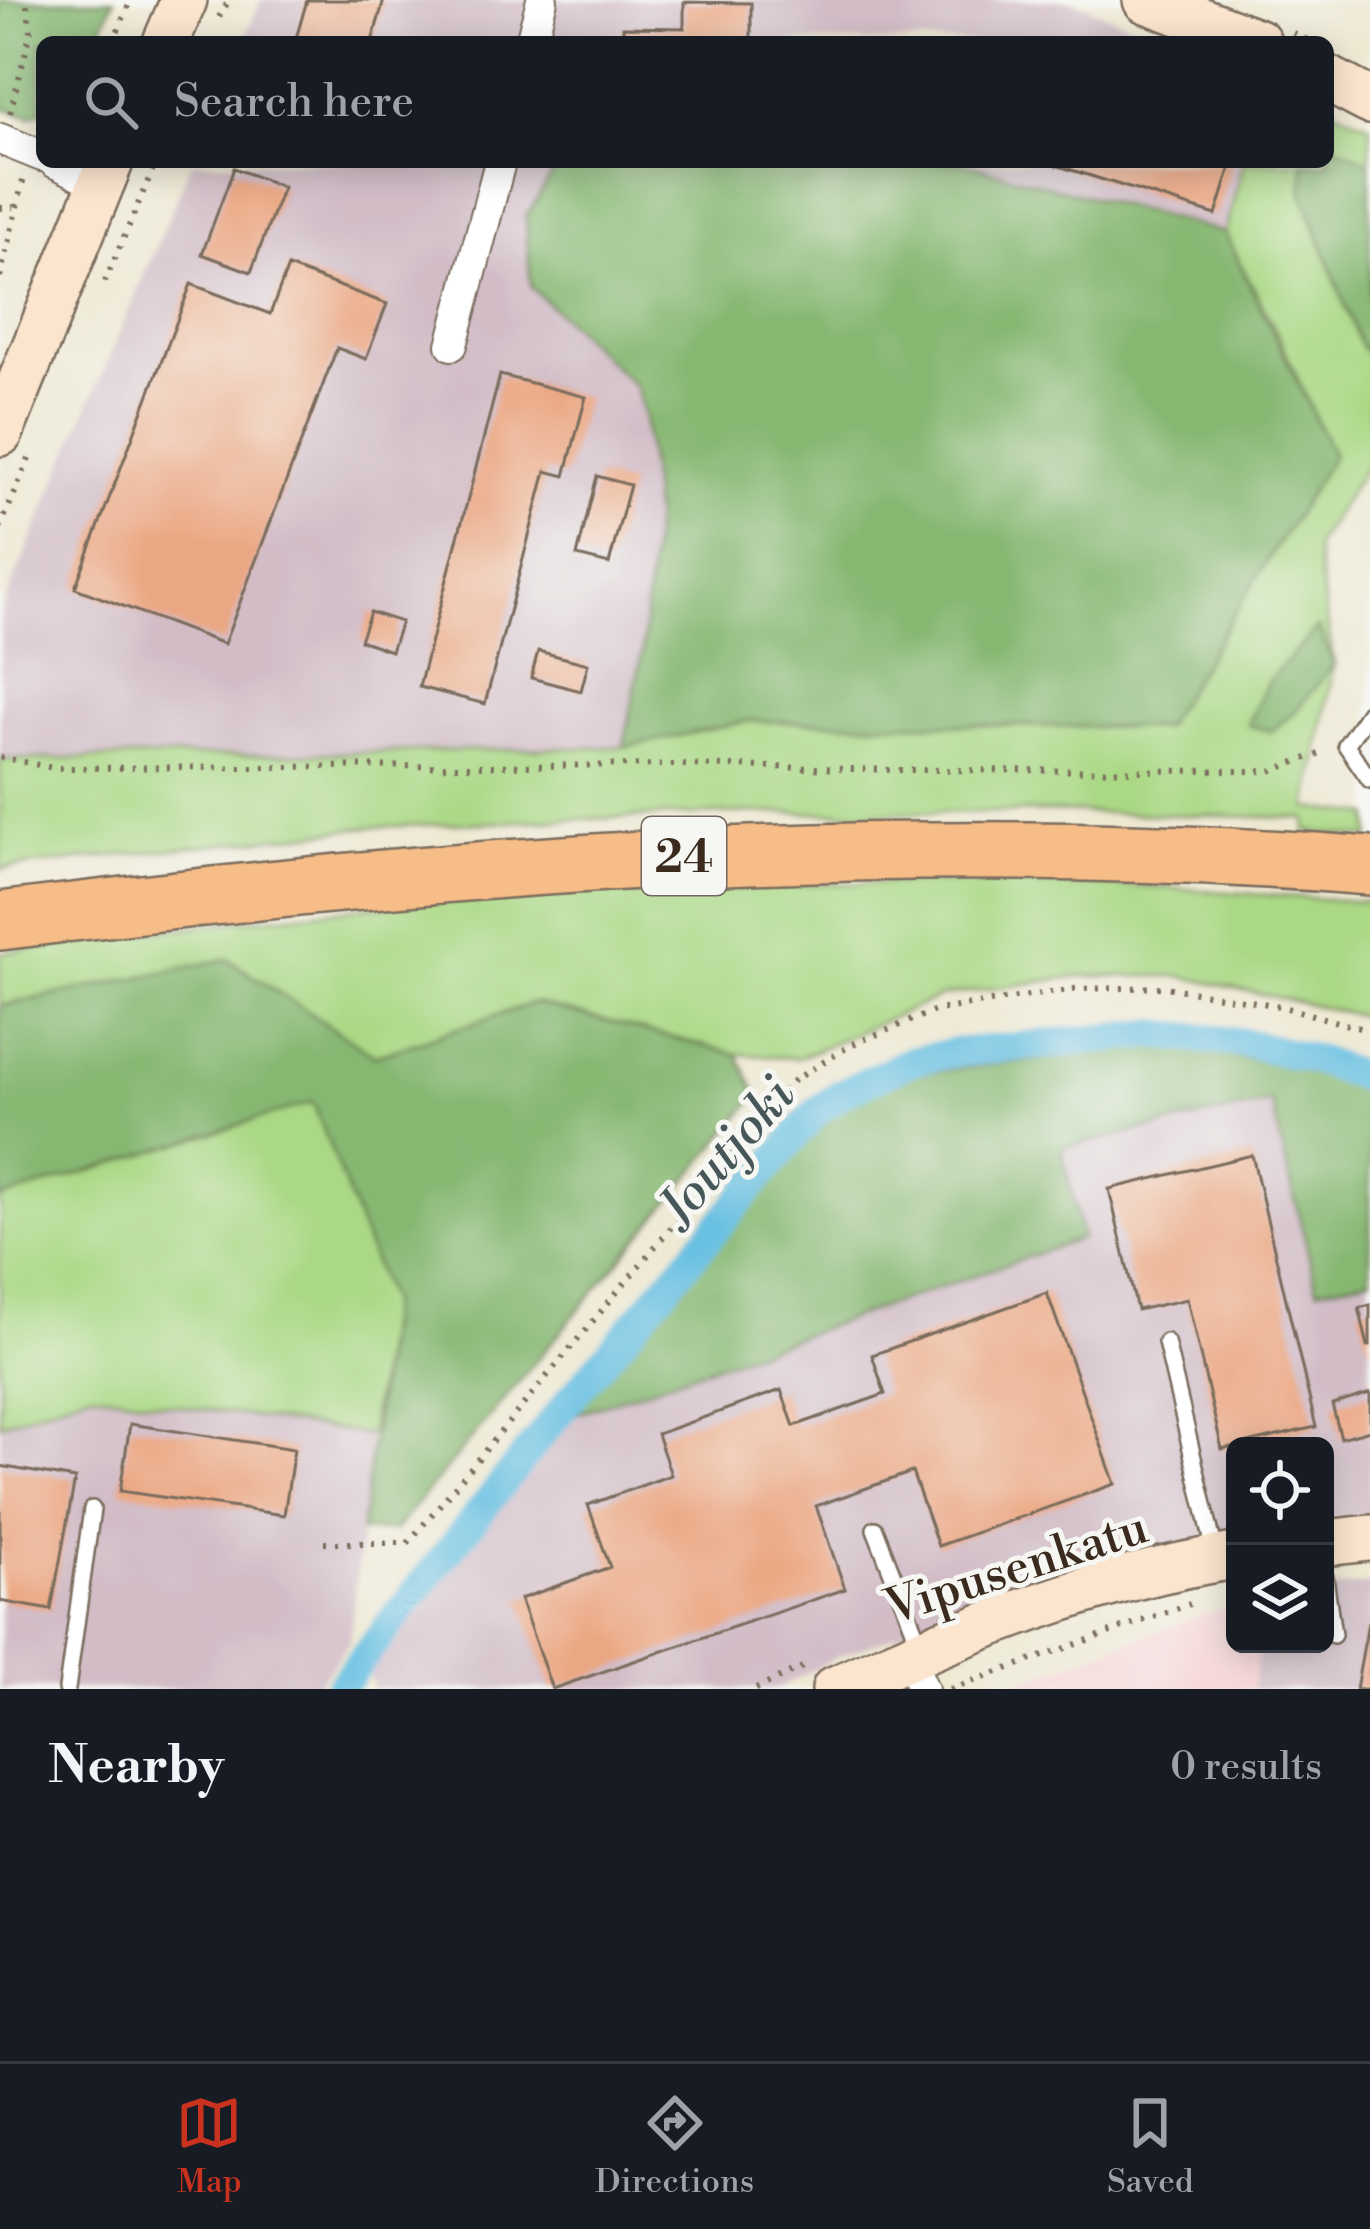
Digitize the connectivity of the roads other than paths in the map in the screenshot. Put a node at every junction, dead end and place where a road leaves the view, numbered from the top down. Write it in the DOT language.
graph roads {
  1 [pos="184,0"];
  2 [pos="542,0"];
  3 [pos="1146,0"];
  4 [pos="169,36"];
  5 [pos="533,36"];
  6 [pos="1242,36"];
  7 [pos="1334,82"];
  8 [pos="1370,101"];
  9 [pos="0,139"];
  10 [pos="36,154"];
  11 [pos="498,168"];
  12 [pos="105,173"];
  13 [pos="452,345"];
  14 [pos="0,433"];
  15 [pos="1370,710"];
  16 [pos="1370,780"];
  17 [pos="1370,866"];
  18 [pos="0,921"];
  19 [pos="1166,1342"];
  20 [pos="92,1508"];
  21 [pos="875,1528"];
  22 [pos="1370,1538"];
  23 [pos="1334,1542"];
  24 [pos="1218,1572"];
  25 [pos="918,1665"];
  26 [pos="824,1676"];
  27 [pos="67,1689"];
  1 -- 4 [label="street"];
  2 -- 5 [label="street"];
  3 -- 6 [label="street"];
  7 -- 8 [label="street"];
  9 -- 10 [label="street"];
  11 -- 13 [label="street"];
  12 -- 14 [label="street"];
  15 -- 16 [label="lane"];
  17 -- 18 [label="highway, 24"];
  19 -- 24 [label="lane"];
  20 -- 27 [label="lane"];
  21 -- 25 [label="lane"];
  22 -- 23 [label="street"];
  24 -- 25 [label="street, Vipusenkatu"];
  25 -- 26 [label="street, Vipusenkatu"];
}
